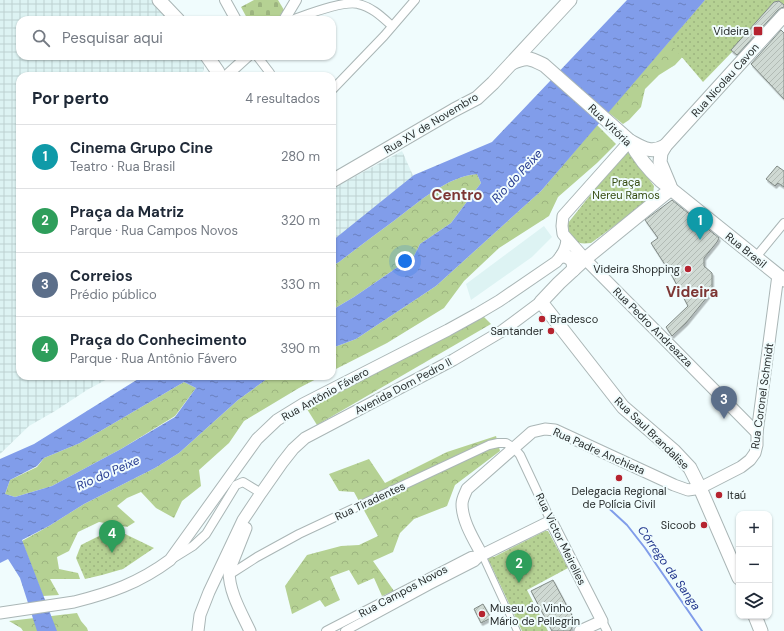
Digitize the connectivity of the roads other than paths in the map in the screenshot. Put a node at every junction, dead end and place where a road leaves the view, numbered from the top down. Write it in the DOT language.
graph roads {
  1 [pos="160,0"];
  2 [pos="225,0"];
  3 [pos="296,0"];
  4 [pos="415,0"];
  5 [pos="570,0"];
  6 [pos="784,15"];
  7 [pos="174,16"];
  8 [pos="234,16"];
  9 [pos="286,16"];
  10 [pos="304,16"];
  11 [pos="392,26"];
  12 [pos="538,35"];
  13 [pos="240,60"];
  14 [pos="259,60"];
  15 [pos="512,63"];
  16 [pos="547,67"];
  17 [pos="217,71"];
  18 [pos="269,72"];
  19 [pos="336,86"];
  20 [pos="630,141"];
  21 [pos="666,146"];
  22 [pos="336,179"];
  23 [pos="672,189"];
  24 [pos="784,223"];
  25 [pos="567,240"];
  26 [pos="562,256"];
  27 [pos="756,257"];
  28 [pos="585,259"];
  29 [pos="573,270"];
  30 [pos="781,277"];
  31 [pos="541,302"];
  32 [pos="757,433"];
  33 [pos="514,448"];
  34 [pos="700,488"];
  35 [pos="261,493"];
  36 [pos="551,520"];
  37 [pos="482,555"];
  38 [pos="170,560"];
  39 [pos="736,571"];
  40 [pos="229,574"];
  41 [pos="1,613"];
  42 [pos="602,621"];
  43 [pos="335,629"];
  44 [pos="198,631"];
  45 [pos="250,631"];
  46 [pos="326,631"];
  47 [pos="344,631"];
  48 [pos="517,631"];
  49 [pos="580,631"];
  50 [pos="607,631"];
  1 -- 7 [label="main road"];
  2 -- 8 [label="street"];
  3 -- 9 [label="street"];
  4 -- 11 [label="street"];
  5 -- 12 [label="main road, Rua XV de Novembro"];
  6 -- 21 [label="main road, Rua Nicolau Cavon"];
  10 -- 11 [label="street"];
  11 -- 19 [label="street"];
  12 -- 15 [label="main road, Rua XV de Novembro"];
  12 -- 16 [label="main road, Rua Vitória"];
  13 -- 17 [label="street"];
  14 -- 18 [label="street"];
  15 -- 16 [label="main road, Rua Vitória"];
  15 -- 22 [label="main road, Rua XV de Novembro"];
  16 -- 20 [label="main road, Rua Vitória"];
  20 -- 21 [label="main road"];
  20 -- 23 [label="main road, Rua Vitória"];
  20 -- 25 [label="main road, Rua Pedro Andreazza"];
  21 -- 23 [label="main road, Rua Nicolau Cavon"];
  23 -- 27 [label="main road, Rua Brasil"];
  23 -- 28 [label="main road, Avenida Dom Pedro II"];
  24 -- 27 [label="street"];
  25 -- 26 [label="main road"];
  25 -- 28 [label="main road, Rua Pedro Andreazza"];
  26 -- 29 [label="main road"];
  26 -- 38 [label="main road, Rua Antônio Fávero"];
  27 -- 30 [label="main road, Rua Brasil"];
  28 -- 29 [label="main road, Avenida Dom Pedro II"];
  28 -- 32 [label="main road, Rua Pedro Andreazza"];
  29 -- 31 [label="main road, Avenida Dom Pedro II"];
  30 -- 32 [label="main road, Rua Coronel Schmidt"];
  31 -- 34 [label="main road, Rua Saul Brandalise"];
  31 -- 35 [label="main road, Avenida Dom Pedro II"];
  32 -- 34 [label="main road, Rua Coronel Schmidt"];
  33 -- 34 [label="main road, Rua Padre Anchieta"];
  33 -- 36 [label="street, Rua Victor Meirelles"];
  33 -- 37 [label="main road, Rua Padre Anchieta"];
  33 -- 40 [label="street, Rua Tiradentes"];
  34 -- 39 [label="main road, Rua Saul Brandalise"];
  35 -- 38 [label="street"];
  35 -- 40 [label="main road"];
  35 -- 44 [label="main road, Avenida Dom Pedro II"];
  36 -- 37 [label="main road, Rua Campos Novos"];
  36 -- 42 [label="main road, Rua Victor Meirelles"];
  37 -- 43 [label="street, Rua Campos Novos"];
  37 -- 47 [label="street, Rua Campos Novos"];
  37 -- 48 [label="street"];
  38 -- 41 [label="main road, Rua Antônio Fávero"];
  40 -- 45 [label="main road"];
  42 -- 49 [label="main road"];
  42 -- 50 [label="street, Rua Victor Meirelles"];
  43 -- 46 [label="street, Rua Campos Novos"];
}
